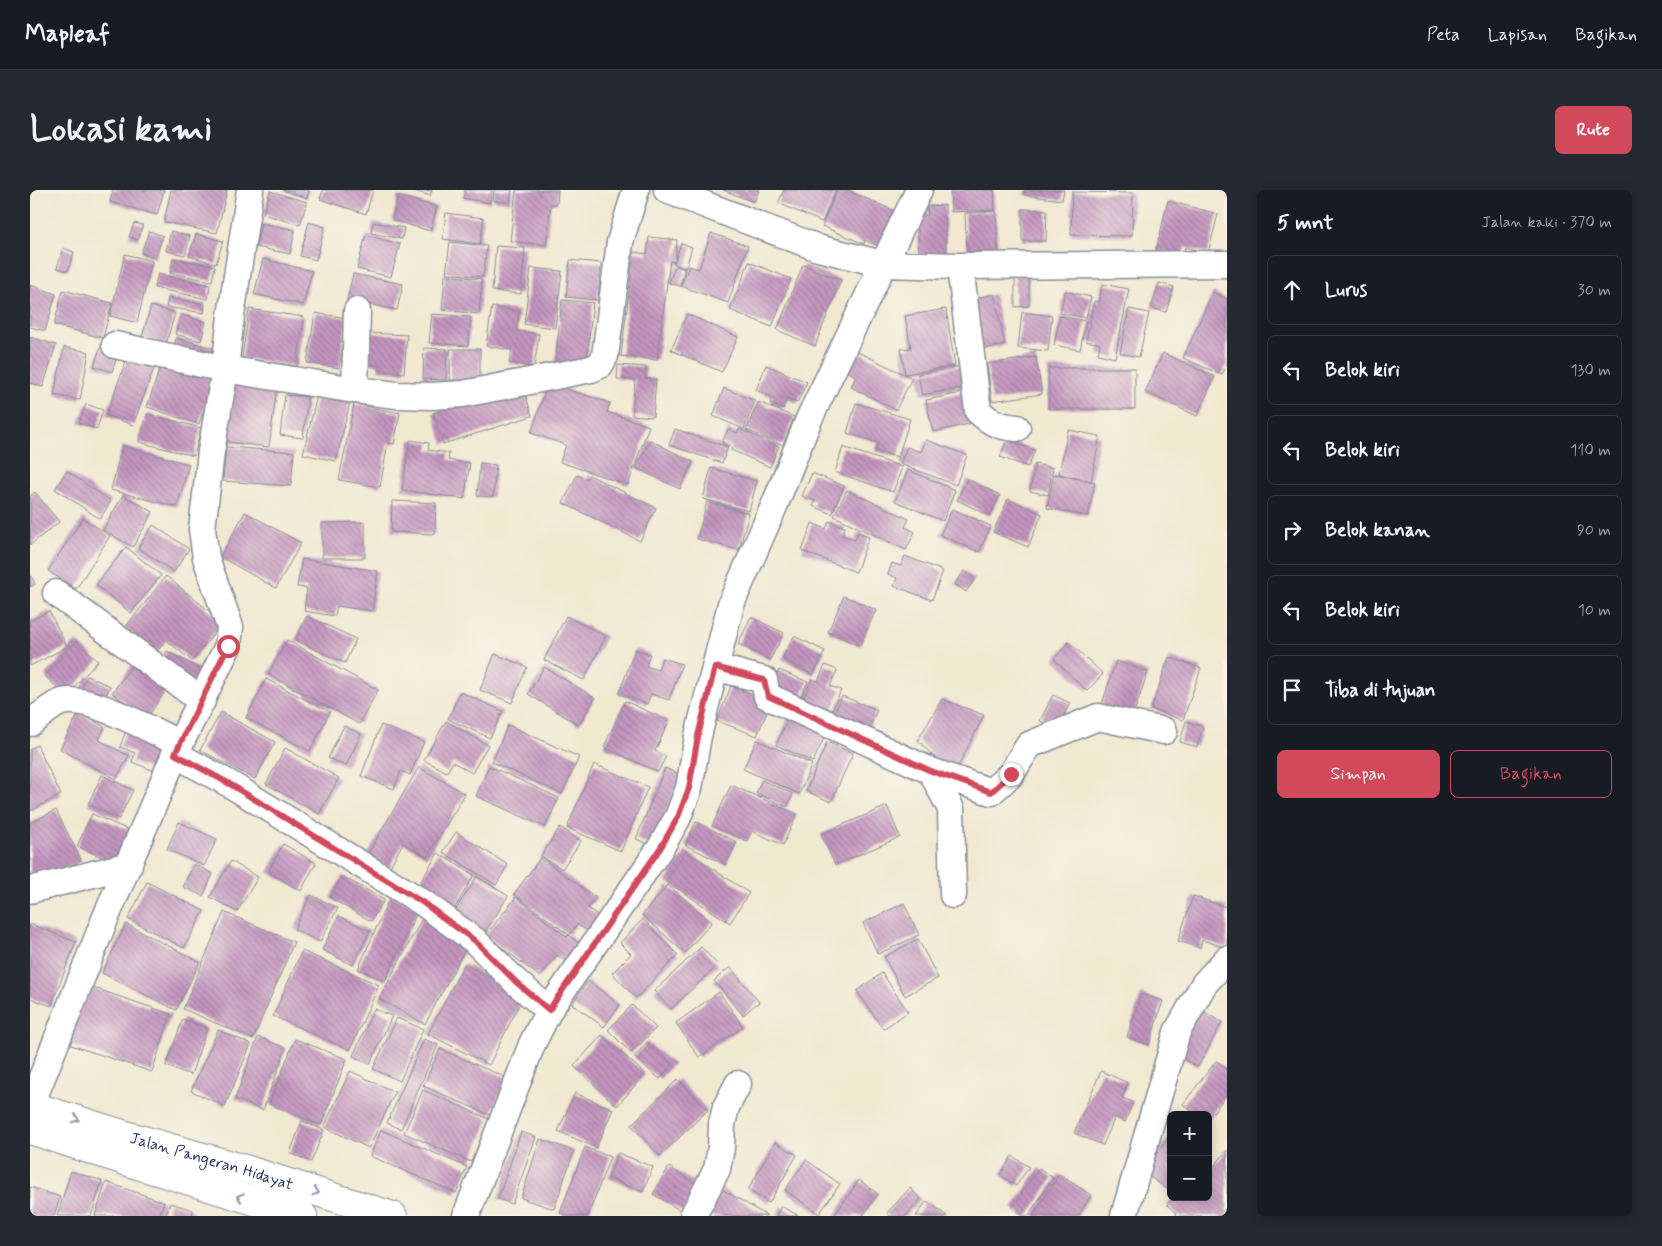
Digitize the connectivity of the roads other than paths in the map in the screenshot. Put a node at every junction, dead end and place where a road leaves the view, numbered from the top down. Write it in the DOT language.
graph roads {
  1 [pos="250,190"];
  2 [pos="636,190"];
  3 [pos="667,190"];
  4 [pos="919,190"];
  5 [pos="718,199"];
  6 [pos="883,264"];
  7 [pos="1227,264"];
  8 [pos="960,266"];
  9 [pos="357,311"];
  10 [pos="115,345"];
  11 [pos="225,369"];
  12 [pos="355,390"];
  13 [pos="1017,428"];
  14 [pos="56,593"];
  15 [pos="715,667"];
  16 [pos="202,701"];
  17 [pos="30,723"];
  18 [pos="1164,731"];
  19 [pos="178,749"];
  20 [pos="931,771"];
  21 [pos="129,865"];
  22 [pos="30,890"];
  23 [pos="953,895"];
  24 [pos="1227,959"];
  25 [pos="549,1010"];
  26 [pos="738,1084"];
  27 [pos="30,1113"];
  28 [pos="303,1216"];
  29 [pos="393,1216"];
  30 [pos="466,1216"];
  31 [pos="693,1216"];
  32 [pos="1124,1216"];
  1 -- 11 [label="street"];
  2 -- 12 [label="street"];
  3 -- 5 [label="street"];
  4 -- 6 [label="street"];
  5 -- 6 [label="street"];
  6 -- 8 [label="street"];
  6 -- 15 [label="street"];
  7 -- 8 [label="street"];
  8 -- 13 [label="street"];
  9 -- 12 [label="street"];
  10 -- 11 [label="street"];
  11 -- 12 [label="street"];
  11 -- 16 [label="street"];
  14 -- 16 [label="street"];
  15 -- 20 [label="street"];
  15 -- 25 [label="street"];
  16 -- 19 [label="street"];
  17 -- 19 [label="street"];
  18 -- 20 [label="street"];
  19 -- 21 [label="street"];
  19 -- 25 [label="street"];
  20 -- 23 [label="street"];
  21 -- 22 [label="street"];
  21 -- 27 [label="street"];
  24 -- 32 [label="street"];
  25 -- 30 [label="street"];
  26 -- 31 [label="street"];
  28 -- 27 [label="highway, Jalan Pangeran Hidayat, one-way"];
  27 -- 29 [label="highway, Jalan Pangeran Hidayat, one-way"];
}
